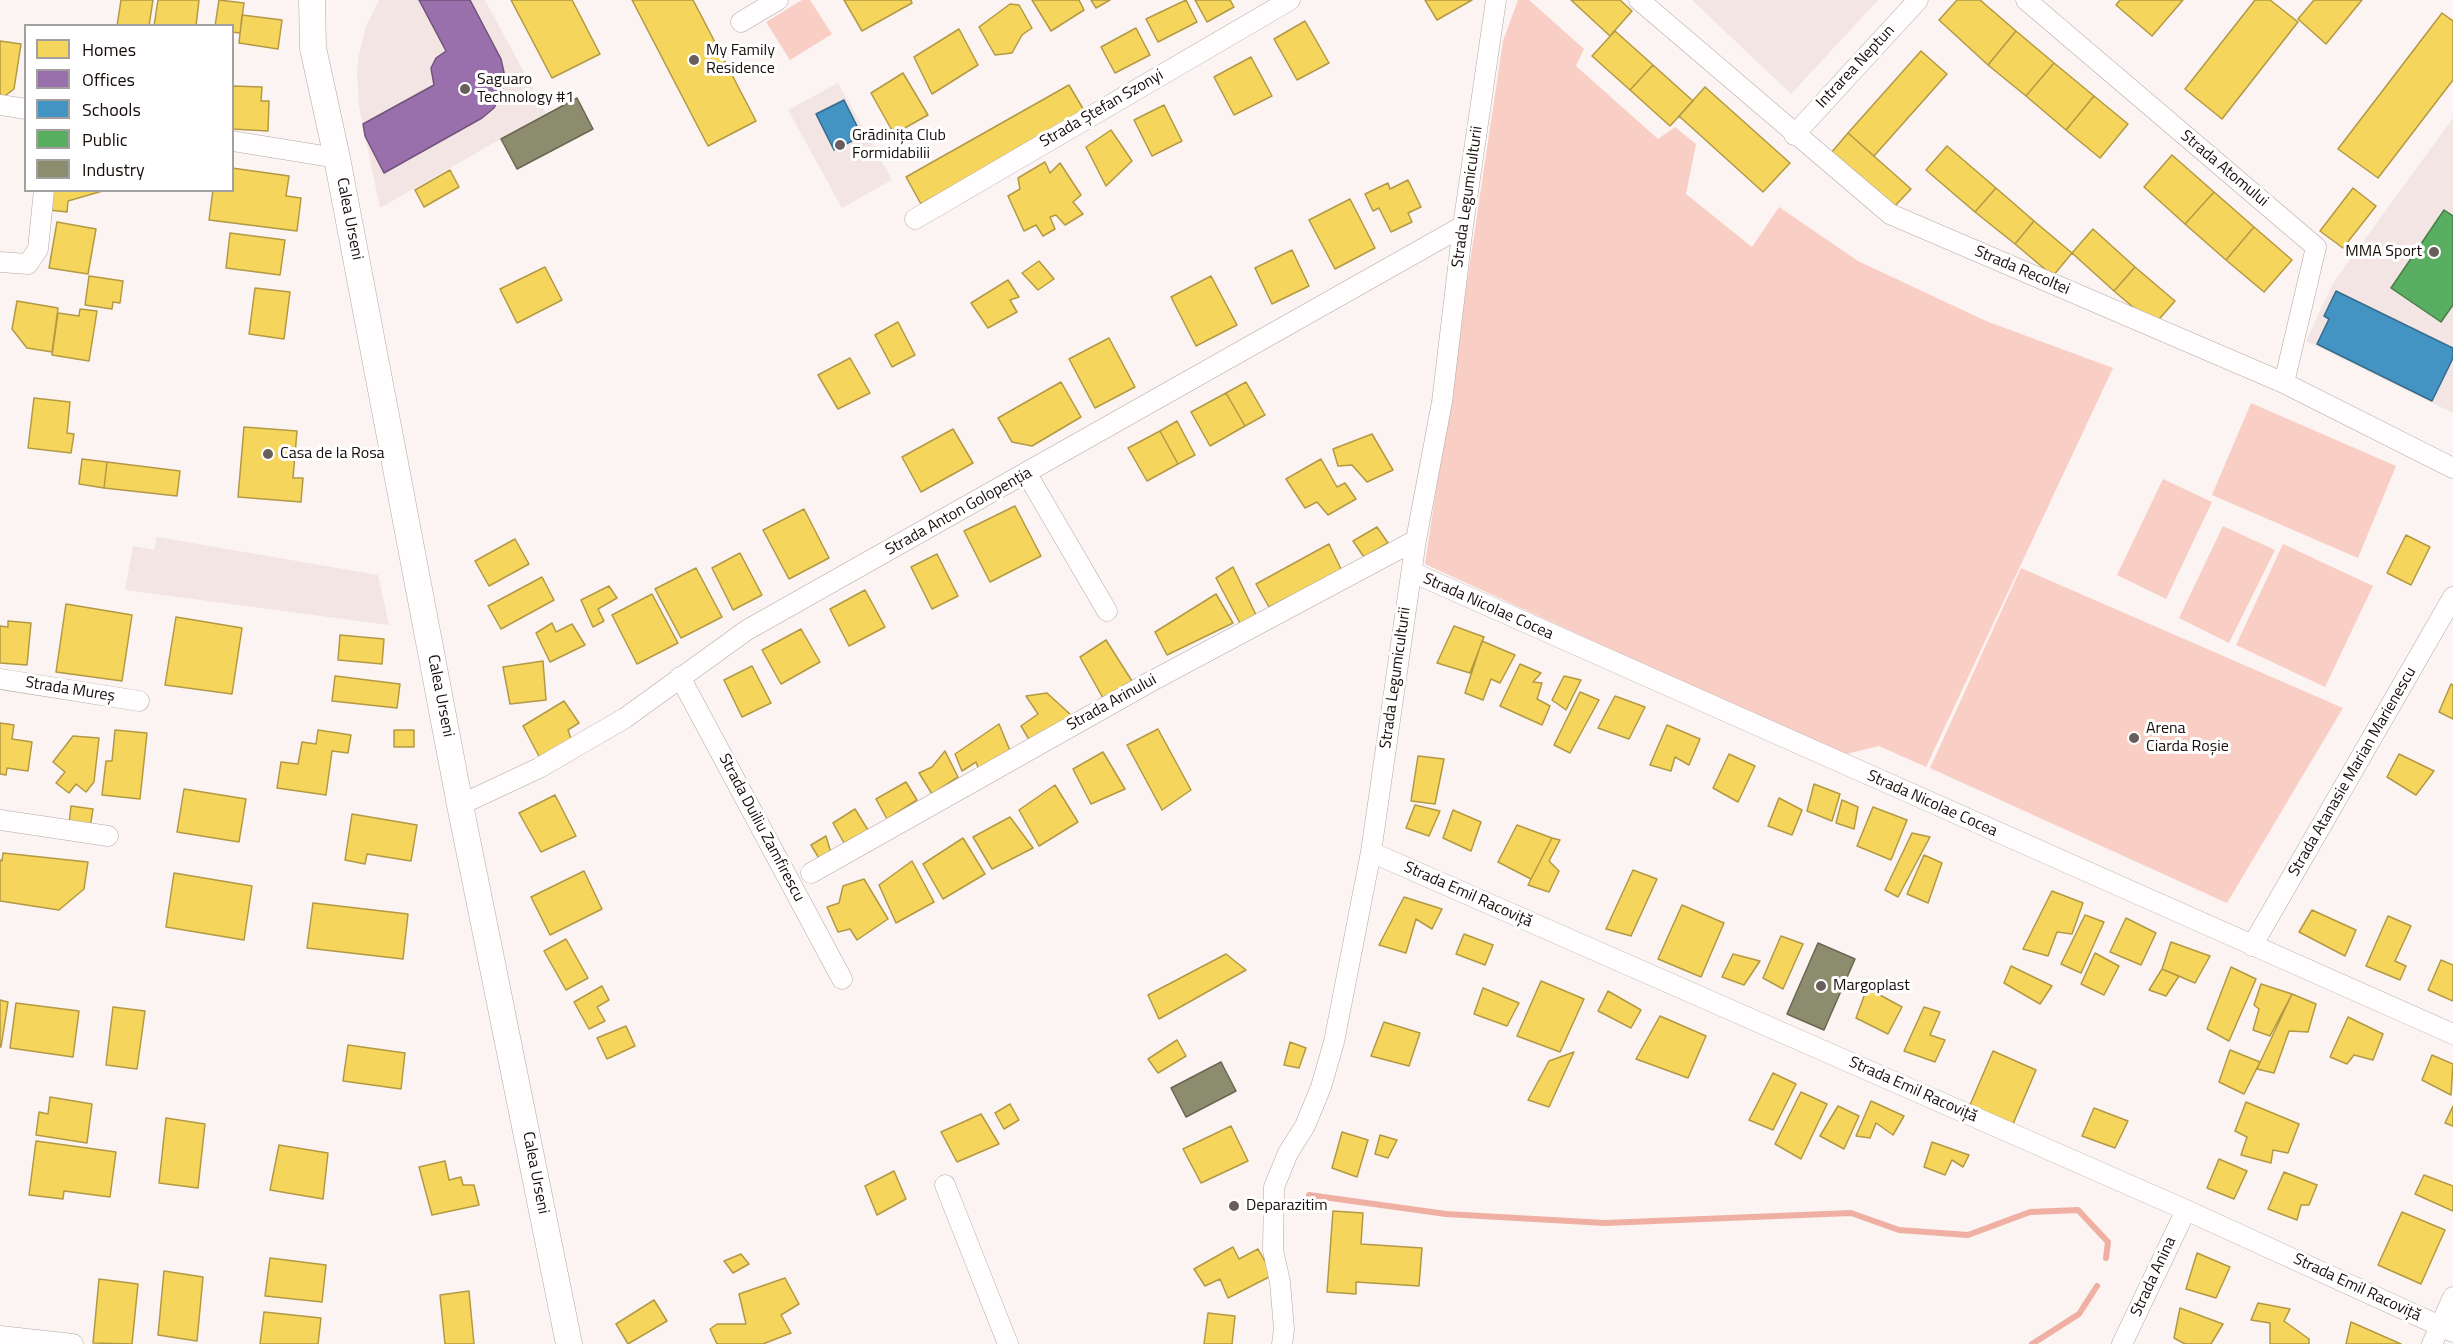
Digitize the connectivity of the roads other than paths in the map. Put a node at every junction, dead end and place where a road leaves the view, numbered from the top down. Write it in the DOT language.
graph roads {
  1 [pos="312,0"];
  2 [pos="326,0"];
  3 [pos="778,0"];
  4 [pos="1290,0"];
  5 [pos="1496,0"];
  6 [pos="1639,0"];
  7 [pos="1918,0"];
  8 [pos="2026,0"];
  9 [pos="741,21"];
  10 [pos="313,48"];
  11 [pos="0,105"];
  12 [pos="24,109"];
  13 [pos="1794,135"];
  14 [pos="234,141"];
  15 [pos="337,158"];
  16 [pos="44,192"];
  17 [pos="915,219"];
  18 [pos="1463,226"];
  19 [pos="0,262"];
  20 [pos="2284,384"];
  21 [pos="2453,468"];
  22 [pos="1027,474"];
  23 [pos="1416,540"];
  24 [pos="1412,572"];
  25 [pos="2453,597"];
  26 [pos="1107,611"];
  27 [pos="680,676"];
  28 [pos="0,679"];
  29 [pos="140,701"];
  30 [pos="460,805"];
  31 [pos="0,820"];
  32 [pos="108,836"];
  33 [pos="1371,852"];
  34 [pos="811,873"];
  35 [pos="2252,946"];
  36 [pos="842,979"];
  37 [pos="2453,1034"];
  38 [pos="945,1185"];
  39 [pos="2186,1209"];
  40 [pos="2453,1298"];
  41 [pos="2442,1334"];
  42 [pos="0,1336"];
  43 [pos="73,1344"];
  44 [pos="569,1344"];
  45 [pos="1008,1344"];
  46 [pos="1282,1344"];
  47 [pos="2122,1344"];
  1 -- 10 [label="street, Calea Urseni"];
  2 -- 10 [label="street, Calea Urseni"];
  3 -- 9 [label="street"];
  4 -- 17 [label="street, Strada Ștefan Szonyi"];
  5 -- 18 [label="street, Strada Legumiculturii"];
  6 -- 13 [label="street, Strada Recoltei"];
  7 -- 13 [label="street, Intrarea Neptun"];
  8 -- 20 [label="street, Strada Atomului"];
  10 -- 15 [label="street, Calea Urseni"];
  11 -- 12 [label="street"];
  13 -- 20 [label="street, Strada Recoltei"];
  14 -- 15 [label="street"];
  15 -- 30 [label="street, Calea Urseni"];
  16 -- 19 [label="street"];
  18 -- 22 [label="street, Strada Anton Golopenția"];
  18 -- 23 [label="street, Strada Legumiculturii"];
  20 -- 21 [label="street, Strada Recoltei"];
  22 -- 26 [label="street"];
  22 -- 27 [label="street, Strada Anton Golopenția"];
  23 -- 24 [label="street, Strada Legumiculturii"];
  23 -- 34 [label="street, Strada Arinului"];
  24 -- 33 [label="street, Strada Legumiculturii"];
  24 -- 35 [label="street, Strada Nicolae Cocea"];
  25 -- 35 [label="street, Strada Atanasie Marian Marienescu"];
  27 -- 30 [label="street, Strada Anton Golopenția"];
  27 -- 36 [label="street, Strada Duiliu Zamfirescu"];
  28 -- 29 [label="street, Strada Mureș"];
  30 -- 44 [label="street, Calea Urseni"];
  31 -- 32 [label="street"];
  33 -- 39 [label="street, Strada Emil Racoviță"];
  33 -- 46 [label="street, Strada Legumiculturii"];
  35 -- 37 [label="street, Strada Nicolae Cocea"];
  38 -- 45 [label="street"];
  39 -- 41 [label="street, Strada Emil Racoviță"];
  39 -- 47 [label="street, Strada Anina"];
  40 -- 41 [label="street"];
  42 -- 43 [label="street"];
}
